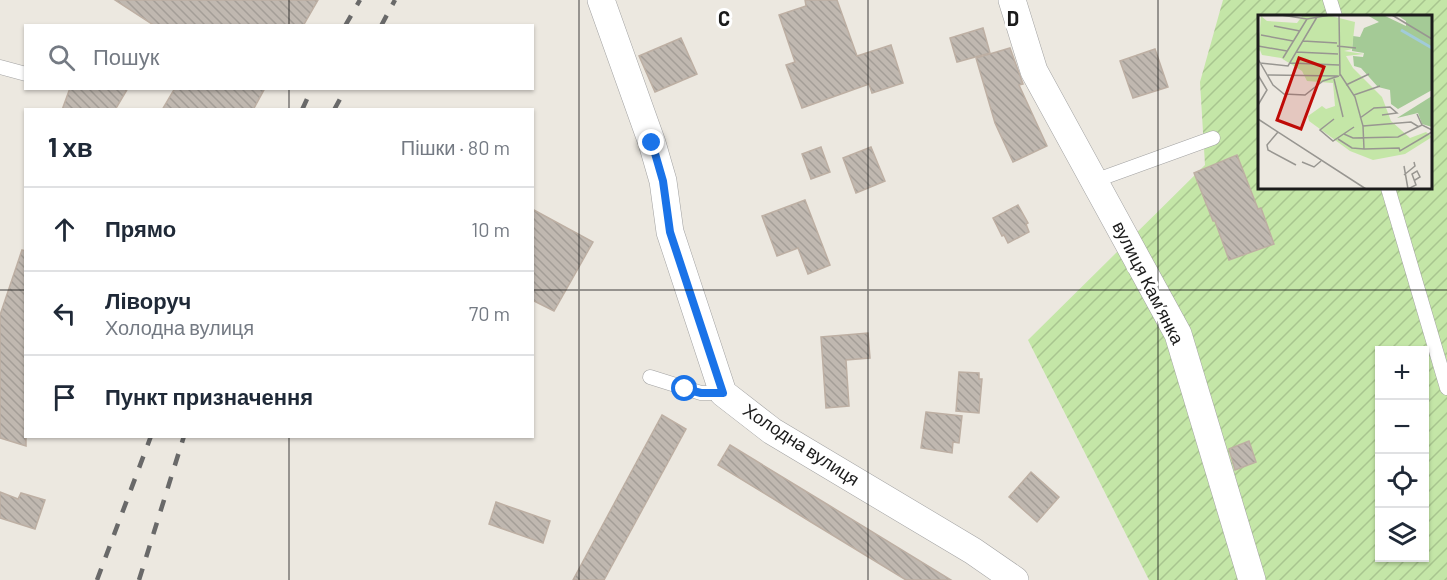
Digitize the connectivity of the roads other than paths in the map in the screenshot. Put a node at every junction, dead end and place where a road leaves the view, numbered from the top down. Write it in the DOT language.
graph roads {
  1 [pos="601,0"];
  2 [pos="1012,0"];
  3 [pos="1330,0"];
  4 [pos="1335,15"];
  5 [pos="0,67"];
  6 [pos="24,74"];
  7 [pos="1214,138"];
  8 [pos="1094,181"];
  9 [pos="1388,189"];
  10 [pos="650,376"];
  11 [pos="1447,388"];
  12 [pos="723,393"];
  13 [pos="1015,580"];
  14 [pos="1252,580"];
  1 -- 12 [label="street, Холодна вулиця"];
  2 -- 8 [label="street, вулиця Камʼянка"];
  3 -- 4 [label="lane"];
  5 -- 6 [label="lane"];
  7 -- 8 [label="lane"];
  8 -- 14 [label="street, вулиця Камʼянка"];
  9 -- 11 [label="lane"];
  10 -- 12 [label="lane"];
  12 -- 13 [label="street, Холодна вулиця"];
}
